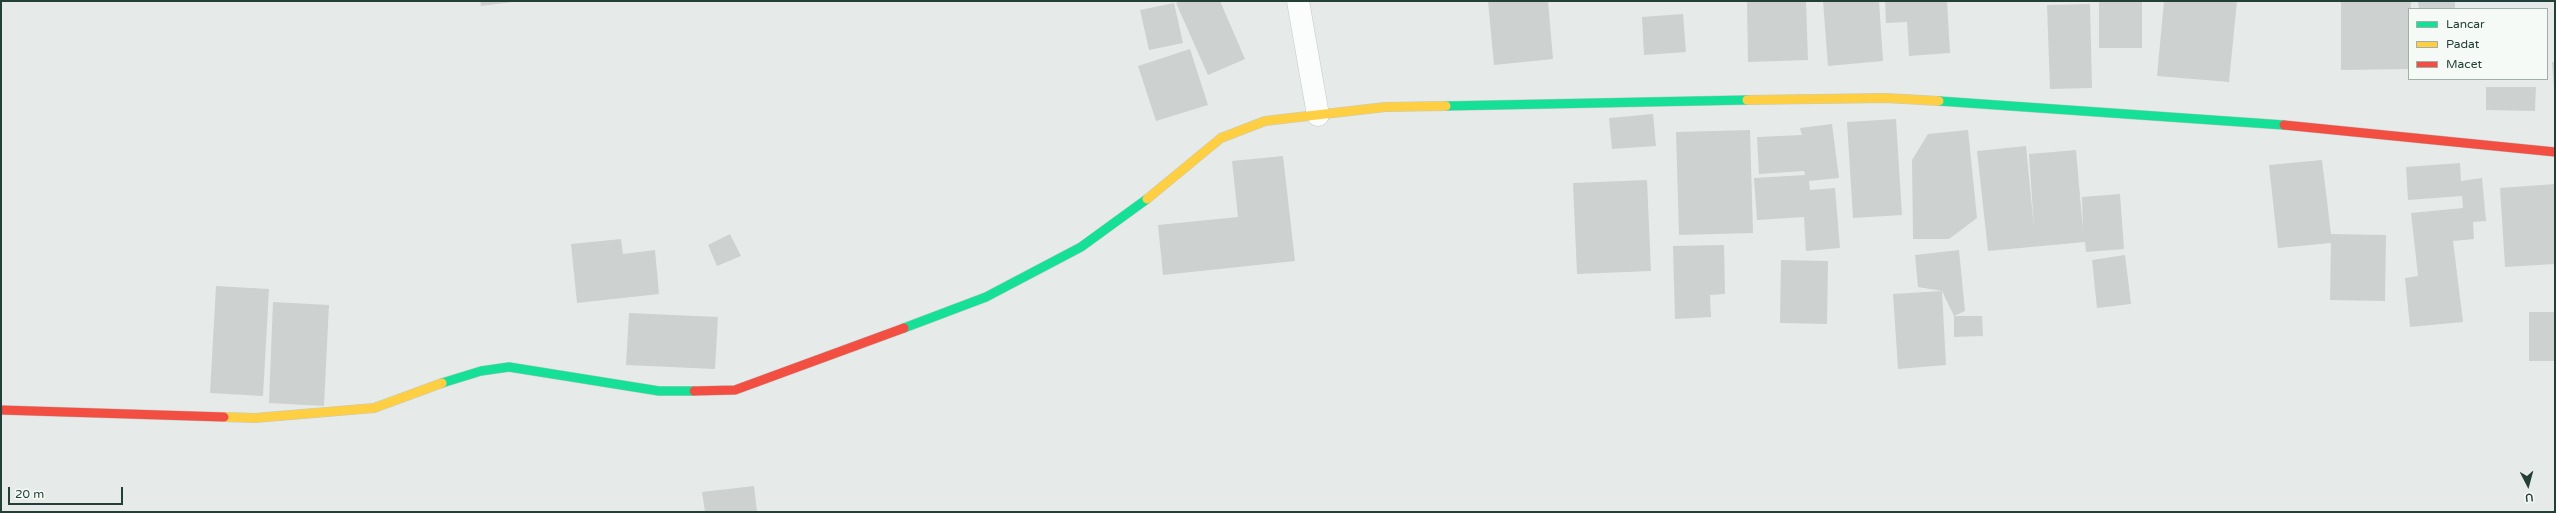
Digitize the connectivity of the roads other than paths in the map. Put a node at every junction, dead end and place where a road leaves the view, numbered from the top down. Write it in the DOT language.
graph roads {
  1 [pos="1298,1"];
  2 [pos="1318,115"];
  3 [pos="2555,152"];
  4 [pos="1,410"];
  1 -- 2 [label="street"];
  2 -- 3 [label="street"];
  2 -- 4 [label="street"];
}
